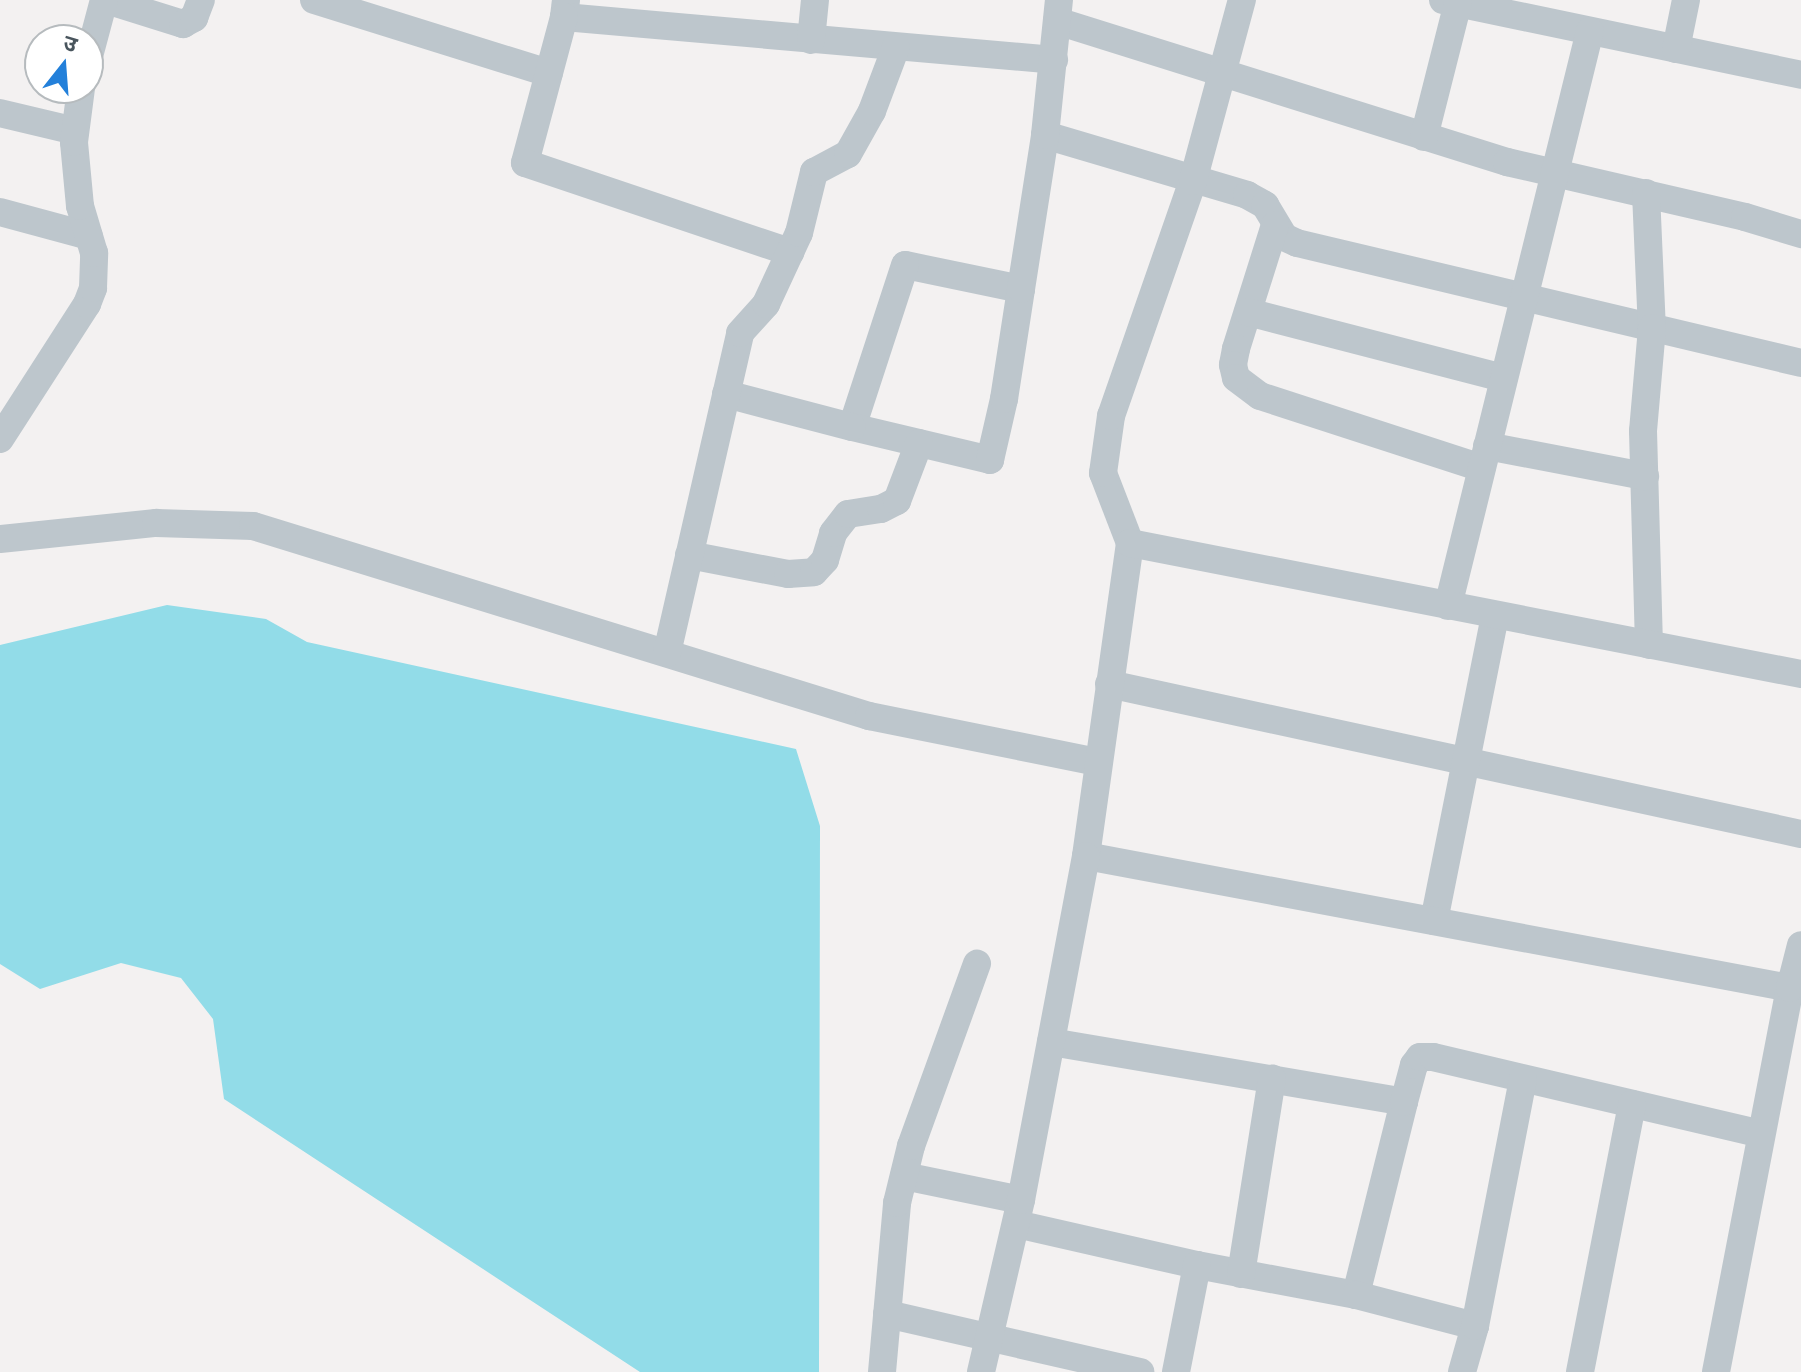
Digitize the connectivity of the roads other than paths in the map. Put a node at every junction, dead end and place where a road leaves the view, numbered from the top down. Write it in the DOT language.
graph roads {
  1 [pos="105,0"];
  2 [pos="201,0"];
  3 [pos="314,0"];
  4 [pos="815,0"];
  5 [pos="1242,0"];
  6 [pos="1686,0"];
  7 [pos="1451,2"];
  8 [pos="1505,6"];
  9 [pos="565,8"];
  10 [pos="1058,11"];
  11 [pos="98,24"];
  12 [pos="1590,31"];
  13 [pos="811,40"];
  14 [pos="896,47"];
  15 [pos="1676,49"];
  16 [pos="1054,60"];
  17 [pos="549,73"];
  18 [pos="1223,74"];
  19 [pos="1801,75"];
  20 [pos="79,104"];
  21 [pos="0,113"];
  22 [pos="75,131"];
  23 [pos="1045,135"];
  24 [pos="1424,137"];
  25 [pos="1555,171"];
  26 [pos="1193,181"];
  27 [pos="1646,193"];
  28 [pos="0,212"];
  29 [pos="1275,225"];
  30 [pos="1801,234"];
  31 [pos="89,236"];
  32 [pos="790,252"];
  33 [pos="1021,289"];
  34 [pos="1524,298"];
  35 [pos="1248,312"];
  36 [pos="1652,328"];
  37 [pos="1801,363"];
  38 [pos="1504,378"];
  39 [pos="726,394"];
  40 [pos="852,427"];
  41 [pos="0,439"];
  42 [pos="919,443"];
  43 [pos="1485,457"];
  44 [pos="1645,476"];
  45 [pos="0,539"];
  46 [pos="1130,543"];
  47 [pos="689,555"];
  48 [pos="1448,606"];
  49 [pos="1495,615"];
  50 [pos="1649,645"];
  51 [pos="667,653"];
  52 [pos="1801,674"];
  53 [pos="1109,684"];
  54 [pos="1465,761"];
  55 [pos="1098,762"];
  56 [pos="1801,834"];
  57 [pos="1086,856"];
  58 [pos="1434,921"];
  59 [pos="1801,945"];
  60 [pos="977,964"];
  61 [pos="1790,988"];
  62 [pos="1051,1042"];
  63 [pos="1272,1078"];
  64 [pos="1523,1080"];
  65 [pos="1404,1102"];
  66 [pos="1632,1104"];
  67 [pos="1761,1134"];
  68 [pos="904,1176"];
  69 [pos="1019,1212"];
  70 [pos="1197,1265"];
  71 [pos="1241,1274"];
  72 [pos="1356,1295"];
  73 [pos="887,1314"];
  74 [pos="1475,1326"];
  75 [pos="988,1336"];
  76 [pos="882,1372"];
  77 [pos="981,1372"];
  78 [pos="1140,1372"];
  79 [pos="1176,1372"];
  80 [pos="1462,1372"];
  81 [pos="1580,1372"];
  82 [pos="1716,1372"];
  1 -- 2 [label="street"];
  1 -- 11 [label="street"];
  3 -- 17 [label="street"];
  4 -- 13 [label="street"];
  5 -- 18 [label="street"];
  6 -- 15 [label="street"];
  7 -- 8 [label="street"];
  7 -- 24 [label="street"];
  8 -- 12 [label="street"];
  9 -- 13 [label="street"];
  9 -- 17 [label="street"];
  10 -- 16 [label="street"];
  10 -- 18 [label="street"];
  12 -- 15 [label="street"];
  12 -- 25 [label="street"];
  13 -- 14 [label="street"];
  14 -- 16 [label="street"];
  14 -- 32 [label="street"];
  15 -- 19 [label="street"];
  16 -- 23 [label="street"];
  17 -- 32 [label="street"];
  18 -- 24 [label="street"];
  18 -- 26 [label="street"];
  20 -- 22 [label="street"];
  21 -- 22 [label="street"];
  22 -- 31 [label="street"];
  23 -- 26 [label="street"];
  23 -- 33 [label="street"];
  24 -- 25 [label="street"];
  25 -- 27 [label="street"];
  25 -- 34 [label="street"];
  26 -- 29 [label="street"];
  26 -- 46 [label="street"];
  27 -- 30 [label="street"];
  27 -- 36 [label="street"];
  28 -- 31 [label="street"];
  29 -- 34 [label="street"];
  29 -- 35 [label="street"];
  31 -- 41 [label="street"];
  32 -- 39 [label="street"];
  33 -- 40 [label="street"];
  33 -- 42 [label="street"];
  34 -- 36 [label="street"];
  34 -- 38 [label="street"];
  35 -- 38 [label="street"];
  35 -- 43 [label="street"];
  36 -- 37 [label="street"];
  36 -- 44 [label="street"];
  38 -- 43 [label="street"];
  39 -- 40 [label="street"];
  39 -- 47 [label="street"];
  40 -- 42 [label="street"];
  42 -- 47 [label="street"];
  43 -- 44 [label="street"];
  43 -- 48 [label="street"];
  44 -- 50 [label="street"];
  45 -- 51 [label="street"];
  46 -- 48 [label="street"];
  46 -- 53 [label="street"];
  47 -- 51 [label="street"];
  48 -- 49 [label="street"];
  49 -- 50 [label="street"];
  49 -- 54 [label="street"];
  50 -- 52 [label="street"];
  51 -- 55 [label="street"];
  53 -- 54 [label="street"];
  53 -- 55 [label="street"];
  54 -- 56 [label="street"];
  54 -- 58 [label="street"];
  55 -- 57 [label="street"];
  57 -- 58 [label="street"];
  57 -- 62 [label="street"];
  58 -- 61 [label="street"];
  59 -- 61 [label="street"];
  60 -- 68 [label="street"];
  61 -- 67 [label="street"];
  62 -- 63 [label="street"];
  62 -- 69 [label="street"];
  63 -- 65 [label="street"];
  63 -- 71 [label="street"];
  64 -- 65 [label="street"];
  64 -- 66 [label="street"];
  64 -- 74 [label="street"];
  65 -- 72 [label="street"];
  66 -- 67 [label="street"];
  66 -- 81 [label="street"];
  67 -- 82 [label="street"];
  68 -- 69 [label="street"];
  68 -- 73 [label="street"];
  69 -- 70 [label="street"];
  69 -- 75 [label="street"];
  70 -- 71 [label="street"];
  70 -- 79 [label="street"];
  71 -- 72 [label="street"];
  72 -- 74 [label="street"];
  73 -- 75 [label="street"];
  73 -- 76 [label="street"];
  74 -- 80 [label="street"];
  75 -- 77 [label="street"];
  75 -- 78 [label="street"];
}
